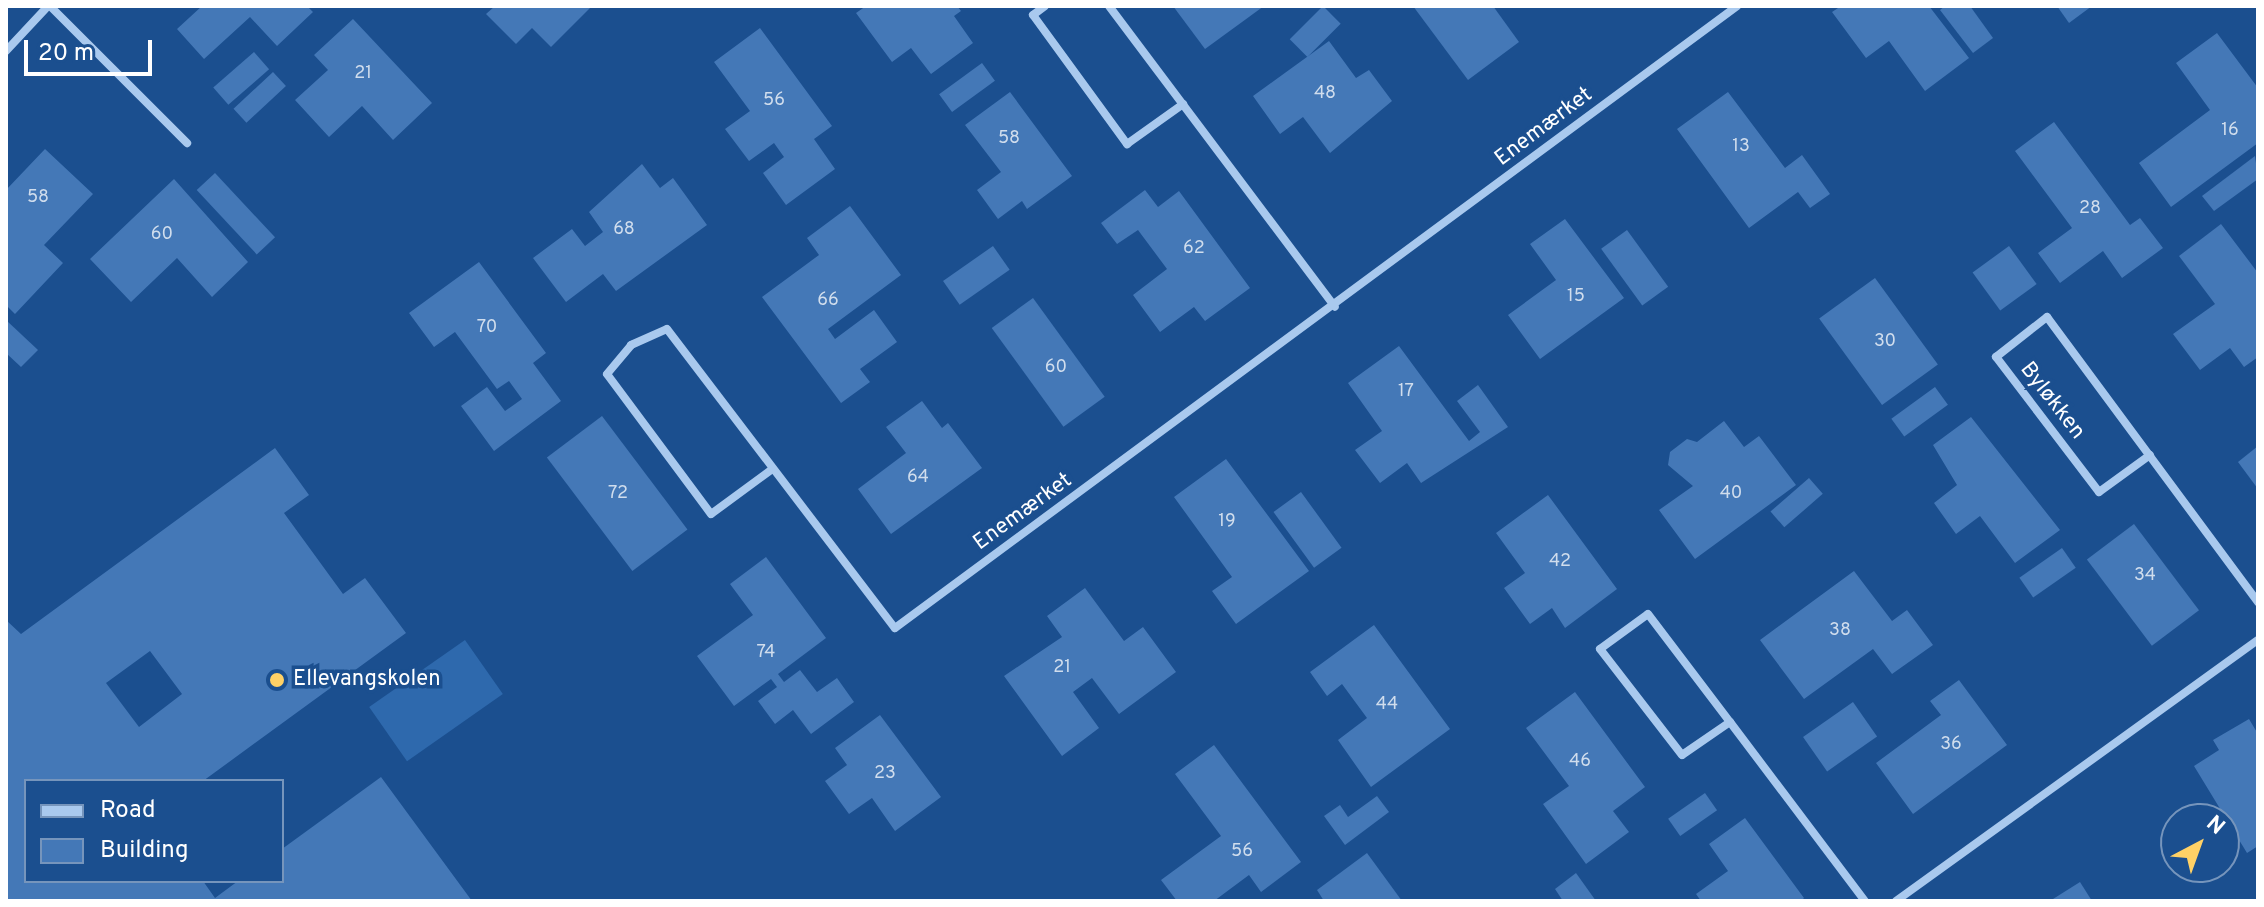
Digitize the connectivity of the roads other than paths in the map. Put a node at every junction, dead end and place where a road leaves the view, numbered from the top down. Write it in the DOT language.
graph roads {
  1 [pos="49,6"];
  2 [pos="1045,6"];
  3 [pos="1109,6"];
  4 [pos="1737,6"];
  5 [pos="6,51"];
  6 [pos="1183,104"];
  7 [pos="187,143"];
  8 [pos="1335,307"];
  9 [pos="2150,455"];
  10 [pos="771,470"];
  11 [pos="2258,602"];
  12 [pos="2258,640"];
  13 [pos="1730,722"];
  14 [pos="1865,901"];
  15 [pos="1896,901"];
  1 -- 5 [label="street"];
  1 -- 7 [label="street"];
  2 -- 6 [label="street"];
  3 -- 6 [label="street"];
  4 -- 8 [label="street, Enemærket"];
  6 -- 8 [label="street"];
  8 -- 10 [label="street, Enemærket"];
  9 -- 9 [label="street, Byløkken"];
  9 -- 11 [label="street, Byløkken"];
  10 -- 10 [label="street, Enemærket"];
  12 -- 15 [label="street"];
  13 -- 13 [label="street"];
  13 -- 14 [label="street"];
}
